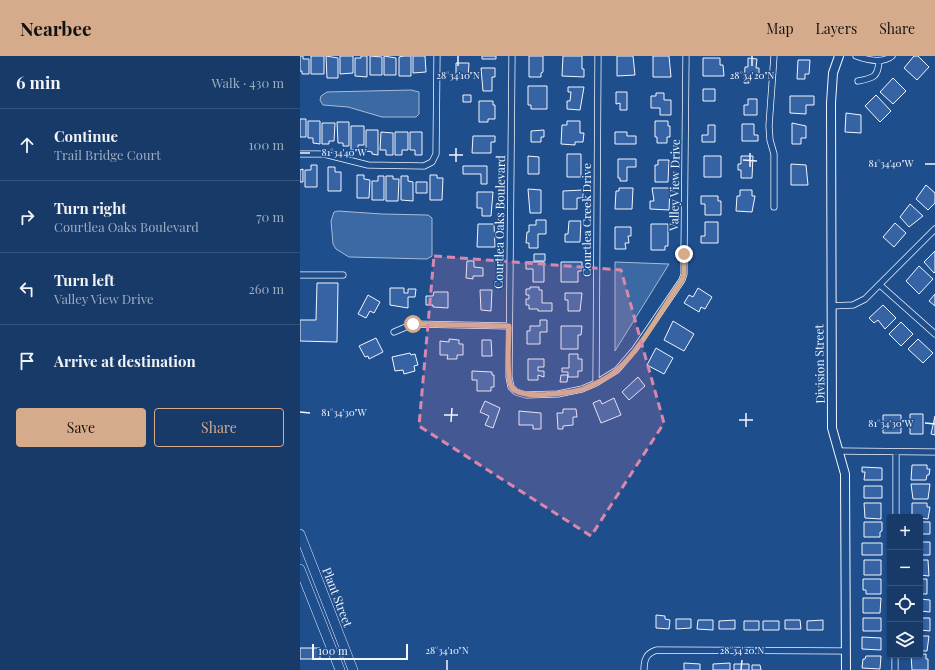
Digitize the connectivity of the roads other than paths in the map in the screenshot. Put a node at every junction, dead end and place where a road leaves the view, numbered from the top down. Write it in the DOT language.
graph roads {
  1 [pos="437,56"];
  2 [pos="512,56"];
  3 [pos="598,56"];
  4 [pos="686,56"];
  5 [pos="774,56"];
  6 [pos="839,56"];
  7 [pos="856,56"];
  8 [pos="892,56"];
  9 [pos="879,61"];
  10 [pos="858,81"];
  11 [pos="300,154"];
  12 [pos="774,207"];
  13 [pos="935,229"];
  14 [pos="300,275"];
  15 [pos="342,276"];
  16 [pos="880,285"];
  17 [pos="831,306"];
  18 [pos="509,326"];
  19 [pos="394,332"];
  20 [pos="935,334"];
  21 [pos="596,383"];
  22 [pos="511,387"];
  23 [pos="839,451"];
  24 [pos="896,452"];
  25 [pos="935,452"];
  26 [pos="896,514"];
  27 [pos="300,534"];
  28 [pos="312,563"];
  29 [pos="300,569"];
  30 [pos="846,651"];
  31 [pos="895,658"];
  32 [pos="340,670"];
  33 [pos="353,670"];
  34 [pos="644,670"];
  35 [pos="846,670"];
  36 [pos="894,670"];
  1 -- 11 [label="street"];
  2 -- 18 [label="street, Courtlea Oaks Boulevard"];
  3 -- 21 [label="street, Courtlea Creek Drive"];
  4 -- 21 [label="street, Valley View Drive"];
  5 -- 12 [label="street"];
  6 -- 17 [label="street, Division Street"];
  7 -- 9 [label="street"];
  8 -- 9 [label="street"];
  9 -- 10 [label="street"];
  13 -- 16 [label="street"];
  14 -- 15 [label="street"];
  16 -- 17 [label="street"];
  16 -- 20 [label="street"];
  17 -- 23 [label="street, Division Street"];
  18 -- 19 [label="street"];
  18 -- 22 [label="street, Courtlea Oaks Boulevard"];
  21 -- 22 [label="street, Valley View Drive"];
  23 -- 24 [label="street"];
  23 -- 30 [label="street, Division Street"];
  24 -- 25 [label="street"];
  24 -- 26 [label="street"];
  27 -- 28 [label="main road, Plant Street"];
  28 -- 29 [label="street"];
  28 -- 33 [label="main road, Plant Street"];
  29 -- 32 [label="main road, Plant Street"];
  30 -- 34 [label="street"];
  30 -- 35 [label="street, Division Street"];
  31 -- 36 [label="street"];
}
